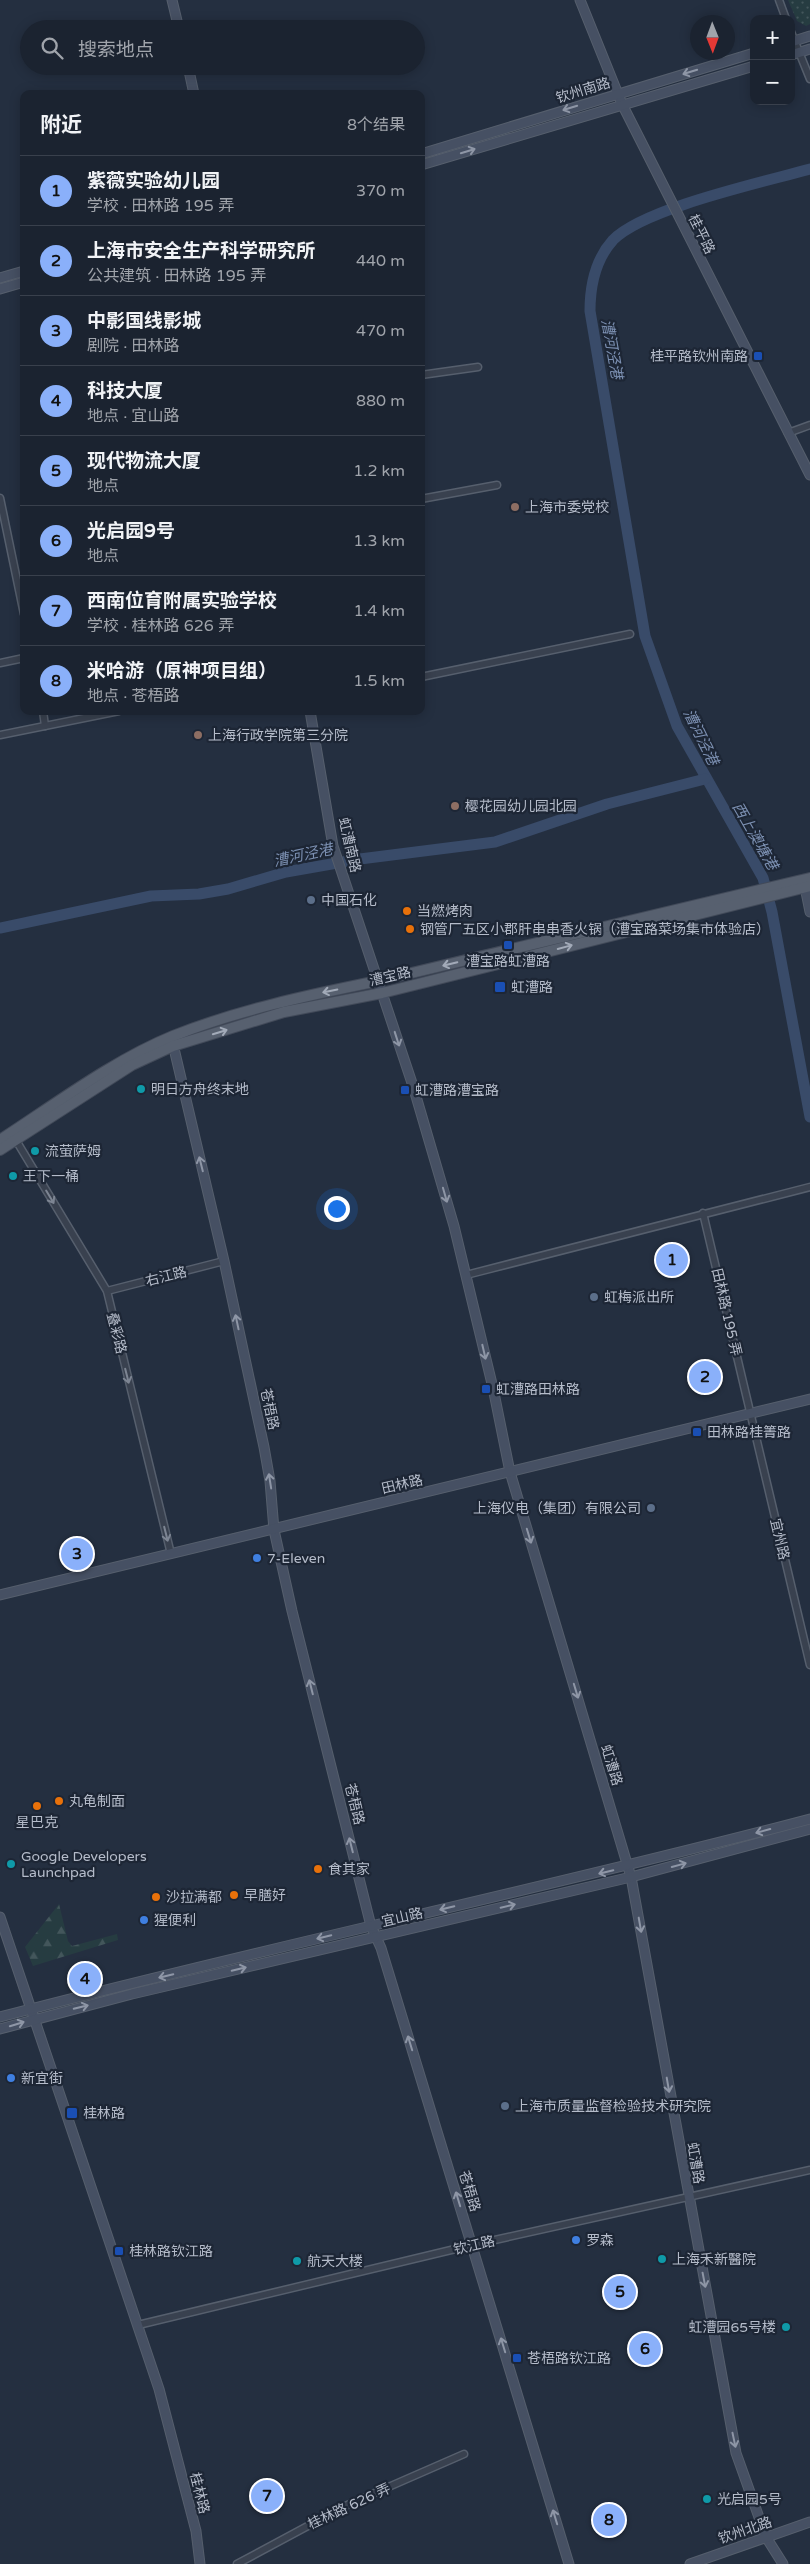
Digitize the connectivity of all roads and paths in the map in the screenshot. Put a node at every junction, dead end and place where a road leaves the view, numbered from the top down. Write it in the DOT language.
graph roads {
  1 [pos="172,0"];
  2 [pos="580,0"];
  3 [pos="778,0"];
  4 [pos="784,15"];
  5 [pos="178,20"];
  6 [pos="810,36"];
  7 [pos="795,38"];
  8 [pos="810,49"];
  9 [pos="750,54"];
  10 [pos="796,54"];
  11 [pos="750,67"];
  12 [pos="190,75"];
  13 [pos="810,79"];
  14 [pos="193,90"];
  15 [pos="617,94"];
  16 [pos="622,104"];
  17 [pos="425,153"];
  18 [pos="425,165"];
  19 [pos="20,272"];
  20 [pos="0,278"];
  21 [pos="20,283"];
  22 [pos="0,289"];
  23 [pos="478,367"];
  24 [pos="425,374"];
  25 [pos="810,425"];
  26 [pos="788,433"];
  27 [pos="810,475"];
  28 [pos="498,485"];
  29 [pos="0,498"];
  30 [pos="425,498"];
  31 [pos="20,595"];
  32 [pos="630,634"];
  33 [pos="20,659"];
  34 [pos="0,663"];
  35 [pos="425,676"];
  36 [pos="44,715"];
  37 [pos="100,715"];
  38 [pos="311,715"];
  39 [pos="46,726"];
  40 [pos="0,735"];
  41 [pos="807,882"];
  42 [pos="754,895"];
  43 [pos="810,912"];
  44 [pos="378,981"];
  45 [pos="382,993"];
  46 [pos="173,1041"];
  47 [pos="13,1136"];
  48 [pos="0,1140"];
  49 [pos="0,1150"];
  50 [pos="810,1187"];
  51 [pos="703,1213"];
  52 [pos="224,1261"];
  53 [pos="466,1275"];
  54 [pos="107,1291"];
  55 [pos="810,1399"];
  56 [pos="751,1412"];
  57 [pos="510,1472"];
  58 [pos="274,1530"];
  59 [pos="171,1554"];
  60 [pos="0,1594"];
  61 [pos="810,1666"];
  62 [pos="810,1819"];
  63 [pos="810,1829"];
  64 [pos="628,1866"];
  65 [pos="632,1877"];
  66 [pos="0,1917"];
  67 [pos="371,1926"];
  68 [pos="375,1937"];
  69 [pos="31,2009"];
  70 [pos="0,2017"];
  71 [pos="34,2019"];
  72 [pos="0,2029"];
  73 [pos="810,2170"];
  74 [pos="688,2198"];
  75 [pos="472,2245"];
  76 [pos="138,2325"];
  77 [pos="464,2454"];
  78 [pos="810,2522"];
  79 [pos="766,2537"];
  80 [pos="200,2564"];
  81 [pos="237,2564"];
  82 [pos="569,2564"];
  83 [pos="690,2564"];
  84 [pos="783,2564"];
  1 -- 5 [label="main road"];
  2 -- 15 [label="main road, 桂平路"];
  3 -- 4 [label="street"];
  6 -- 7 [label="main road"];
  8 -- 10 [label="main road"];
  9 -- 15 [label="main road, 钦州南路, one-way"];
  10 -- 13 [label="street"];
  11 -- 16 [label="main road, 钦州南路"];
  12 -- 14 [label="main road"];
  15 -- 16 [label="main road, 桂平路"];
  15 -- 17 [label="main road, 钦州南路, one-way"];
  18 -- 16 [label="main road, 钦州南路, one-way"];
  16 -- 26 [label="main road, 桂平路"];
  19 -- 20 [label="main road"];
  21 -- 22 [label="main road"];
  23 -- 24 [label="street"];
  25 -- 26 [label="street"];
  26 -- 27 [label="main road, 桂平路"];
  28 -- 30 [label="street"];
  29 -- 31 [label="street"];
  32 -- 35 [label="street"];
  33 -- 34 [label="street"];
  36 -- 39 [label="street"];
  37 -- 39 [label="street"];
  38 -- 44 [label="main road, 虹漕南路"];
  39 -- 40 [label="street"];
  41 -- 42 [label="main road, 漕宝路"];
  41 -- 43 [label="main road"];
  42 -- 44 [label="main road, 漕宝路, one-way"];
  45 -- 42 [label="main road, 漕宝路, one-way"];
  44 -- 45 [label="main road, 虹漕路"];
  44 -- 46 [label="main road, 漕宝路, one-way"];
  46 -- 45 [label="main road, 漕宝路, one-way"];
  45 -- 53 [label="main road, 虹漕路, one-way"];
  46 -- 47 [label="main road, 漕宝路"];
  52 -- 46 [label="main road, 苍梧路, one-way"];
  47 -- 48 [label="main road, 漕宝路"];
  47 -- 49 [label="main road, 漕宝路"];
  47 -- 54 [label="street, 叠彩路, one-way"];
  50 -- 51 [label="street"];
  51 -- 53 [label="street"];
  51 -- 56 [label="street, 田林路 195 弄"];
  52 -- 54 [label="street, 右江路"];
  58 -- 52 [label="main road, 苍梧路, one-way"];
  53 -- 57 [label="main road, 虹漕路, one-way"];
  54 -- 59 [label="street, 叠彩路, one-way"];
  55 -- 56 [label="main road, 田林路"];
  56 -- 57 [label="main road, 田林路"];
  56 -- 61 [label="street, 宜州路"];
  57 -- 58 [label="main road, 田林路"];
  57 -- 64 [label="main road, 虹漕路, one-way"];
  58 -- 59 [label="main road, 田林路"];
  67 -- 58 [label="main road, 苍梧路, one-way"];
  59 -- 60 [label="main road, 田林路"];
  62 -- 64 [label="main road, 宜山路, one-way"];
  65 -- 63 [label="main road, 宜山路, one-way"];
  64 -- 65 [label="main road, 虹漕路"];
  64 -- 67 [label="main road, 宜山路, one-way"];
  68 -- 65 [label="main road, 宜山路, one-way"];
  65 -- 74 [label="main road, 虹漕路, one-way"];
  66 -- 69 [label="main road, 桂林路"];
  67 -- 68 [label="main road, 苍梧路"];
  67 -- 69 [label="main road, 宜山路, one-way"];
  71 -- 68 [label="main road, 宜山路, one-way"];
  75 -- 68 [label="main road, 苍梧路, one-way"];
  69 -- 70 [label="main road, 宜山路"];
  69 -- 71 [label="main road, 桂林路"];
  72 -- 71 [label="main road, 宜山路, one-way"];
  71 -- 76 [label="main road, 桂林路"];
  73 -- 74 [label="street, 钦江路"];
  74 -- 75 [label="street, 钦江路"];
  74 -- 79 [label="main road, 虹漕路, one-way"];
  75 -- 76 [label="street, 钦江路"];
  82 -- 75 [label="main road, 苍梧路, one-way"];
  76 -- 80 [label="main road, 桂林路"];
  77 -- 81 [label="street, 桂林路 626 弄"];
  78 -- 79 [label="main road, 钦州北路"];
  79 -- 83 [label="main road, 钦州北路"];
  79 -- 84 [label="main road, 虹漕路"];
}
